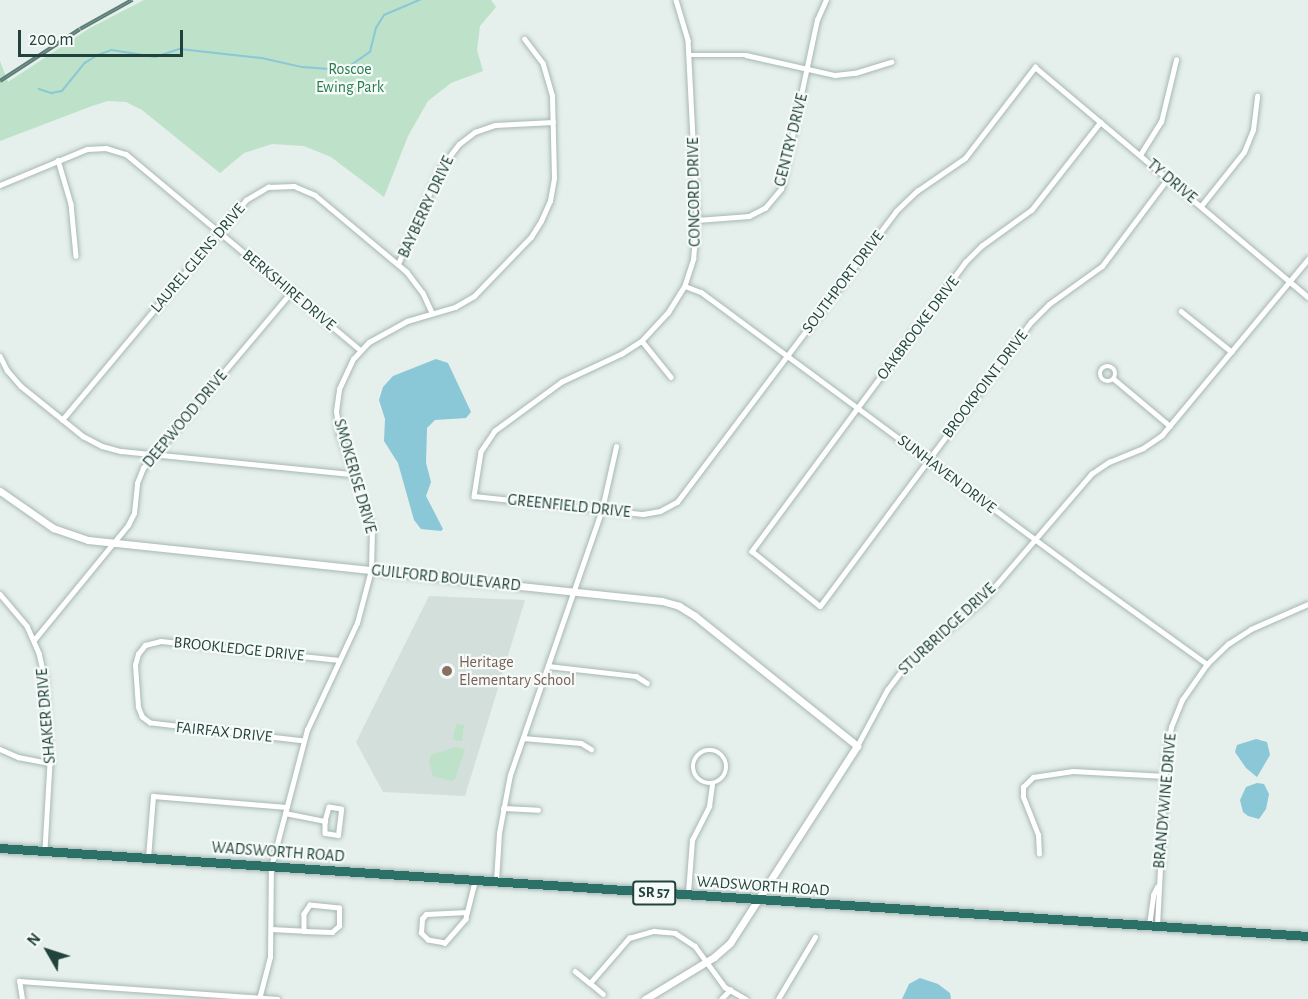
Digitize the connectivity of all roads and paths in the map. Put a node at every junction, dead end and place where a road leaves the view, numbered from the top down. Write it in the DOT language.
graph roads {
  1 [pos="676,0"];
  2 [pos="826,0"];
  3 [pos="524,39"];
  4 [pos="689,55"];
  5 [pos="1176,60"];
  6 [pos="891,62"];
  7 [pos="1035,67"];
  8 [pos="807,68"];
  9 [pos="1257,96"];
  10 [pos="553,122"];
  11 [pos="1101,122"];
  12 [pos="1140,155"];
  13 [pos="58,160"];
  14 [pos="1168,178"];
  15 [pos="0,185"];
  16 [pos="1201,206"];
  17 [pos="697,220"];
  18 [pos="220,232"];
  19 [pos="76,256"];
  20 [pos="1308,259"];
  21 [pos="398,264"];
  22 [pos="1290,281"];
  23 [pos="685,286"];
  24 [pos="291,292"];
  25 [pos="1308,297"];
  26 [pos="1181,311"];
  27 [pos="432,312"];
  28 [pos="642,341"];
  29 [pos="360,350"];
  30 [pos="1232,352"];
  31 [pos="0,356"];
  32 [pos="788,356"];
  33 [pos="671,377"];
  34 [pos="1114,379"];
  35 [pos="858,408"];
  36 [pos="62,420"];
  37 [pos="1170,426"];
  38 [pos="616,447"];
  39 [pos="154,454"];
  40 [pos="928,460"];
  41 [pos="353,474"];
  42 [pos="0,491"];
  43 [pos="474,496"];
  44 [pos="602,509"];
  45 [pos="664,510"];
  46 [pos="1034,539"];
  47 [pos="114,543"];
  48 [pos="371,570"];
  49 [pos="574,591"];
  50 [pos="0,594"];
  51 [pos="1308,604"];
  52 [pos="820,606"];
  53 [pos="34,640"];
  54 [pos="339,660"];
  55 [pos="1207,664"];
  56 [pos="548,666"];
  57 [pos="647,683"];
  58 [pos="146,720"];
  59 [pos="523,738"];
  60 [pos="304,741"];
  61 [pos="857,746"];
  62 [pos="0,749"];
  63 [pos="591,749"];
  64 [pos="50,764"];
  65 [pos="1165,776"];
  66 [pos="712,784"];
  67 [pos="503,808"];
  68 [pos="286,810"];
  69 [pos="538,810"];
  70 [pos="325,821"];
  71 [pos="0,848"];
  72 [pos="45,850"];
  73 [pos="1039,854"];
  74 [pos="148,858"];
  75 [pos="271,867"];
  76 [pos="475,879"];
  77 [pos="496,881"];
  78 [pos="687,896"];
  79 [pos="759,901"];
  80 [pos="467,912"];
  81 [pos="1153,926"];
  82 [pos="271,929"];
  83 [pos="304,931"];
  84 [pos="1308,936"];
  85 [pos="815,937"];
  86 [pos="706,962"];
  87 [pos="575,971"];
  88 [pos="590,983"];
  89 [pos="730,990"];
  90 [pos="603,994"];
  91 [pos="260,998"];
  92 [pos="22,999"];
  93 [pos="277,999"];
  94 [pos="645,999"];
  95 [pos="721,999"];
  96 [pos="746,999"];
  97 [pos="778,999"];
  1 -- 4 [label="street, CONCORD DRIVE"];
  2 -- 8 [label="street, GENTRY DRIVE"];
  3 -- 10 [label="street, SMOKERISE DRIVE"];
  4 -- 8 [label="street"];
  4 -- 17 [label="street, CONCORD DRIVE"];
  5 -- 12 [label="street"];
  6 -- 8 [label="street"];
  7 -- 11 [label="street, TY DRIVE"];
  7 -- 32 [label="street, SOUTHPORT DRIVE"];
  8 -- 17 [label="street, GENTRY DRIVE"];
  9 -- 16 [label="street"];
  10 -- 21 [label="street, BAYBERRY DRIVE"];
  10 -- 27 [label="street, SMOKERISE DRIVE"];
  11 -- 12 [label="street, TY DRIVE"];
  11 -- 35 [label="street, OAKBROOKE DRIVE"];
  12 -- 14 [label="street, TY DRIVE"];
  13 -- 15 [label="street, BERKSHIRE DRIVE"];
  13 -- 18 [label="street, BERKSHIRE DRIVE"];
  13 -- 19 [label="street"];
  14 -- 16 [label="street, TY DRIVE"];
  14 -- 40 [label="street, BROOKPOINT DRIVE"];
  16 -- 22 [label="street, TY DRIVE"];
  17 -- 23 [label="street, CONCORD DRIVE"];
  18 -- 21 [label="street, LAUREL GLENS DRIVE"];
  18 -- 24 [label="street, BERKSHIRE DRIVE"];
  18 -- 36 [label="street, LAUREL GLENS DRIVE"];
  20 -- 22 [label="street, STURBRIDGE DRIVE"];
  21 -- 27 [label="street, LAUREL GLENS DRIVE"];
  22 -- 25 [label="street, TY DRIVE"];
  22 -- 30 [label="street, STURBRIDGE DRIVE"];
  23 -- 28 [label="street, CONCORD DRIVE"];
  23 -- 32 [label="street, SUNHAVEN DRIVE"];
  24 -- 29 [label="street, BERKSHIRE DRIVE"];
  24 -- 39 [label="street, DEEPWOOD DRIVE"];
  26 -- 30 [label="street"];
  27 -- 29 [label="street, SMOKERISE DRIVE"];
  28 -- 33 [label="street"];
  28 -- 43 [label="street, CONCORD DRIVE"];
  29 -- 41 [label="street, SMOKERISE DRIVE"];
  30 -- 37 [label="street, STURBRIDGE DRIVE"];
  31 -- 36 [label="street"];
  32 -- 35 [label="street, SUNHAVEN DRIVE"];
  32 -- 45 [label="street, SOUTHPORT DRIVE"];
  34 -- 37 [label="street"];
  35 -- 40 [label="street, SUNHAVEN DRIVE"];
  35 -- 52 [label="street, OAKBROOKE DRIVE"];
  36 -- 39 [label="street"];
  37 -- 46 [label="street, STURBRIDGE DRIVE"];
  38 -- 44 [label="street"];
  39 -- 41 [label="street"];
  39 -- 47 [label="street, DEEPWOOD DRIVE"];
  40 -- 46 [label="street, SUNHAVEN DRIVE"];
  40 -- 52 [label="street, BROOKPOINT DRIVE"];
  41 -- 48 [label="street, SMOKERISE DRIVE"];
  42 -- 47 [label="street, GUILFORD BOULEVARD"];
  43 -- 44 [label="street, GREENFIELD DRIVE"];
  44 -- 45 [label="street, GREENFIELD DRIVE"];
  44 -- 49 [label="street"];
  46 -- 55 [label="street, SUNHAVEN DRIVE"];
  46 -- 61 [label="street, STURBRIDGE DRIVE"];
  47 -- 48 [label="street, GUILFORD BOULEVARD"];
  47 -- 53 [label="street, DEEPWOOD DRIVE"];
  48 -- 49 [label="street, GUILFORD BOULEVARD"];
  48 -- 54 [label="street, SMOKERISE DRIVE"];
  49 -- 56 [label="street"];
  49 -- 61 [label="street, GUILFORD BOULEVARD"];
  50 -- 53 [label="street, SHAKER DRIVE"];
  51 -- 55 [label="street, BRANDYWINE DRIVE"];
  53 -- 64 [label="street, SHAKER DRIVE"];
  54 -- 58 [label="street, BROOKLEDGE DRIVE"];
  54 -- 60 [label="street, SMOKERISE DRIVE"];
  55 -- 65 [label="street, BRANDYWINE DRIVE"];
  56 -- 57 [label="street"];
  56 -- 59 [label="street"];
  58 -- 60 [label="street, FAIRFAX DRIVE"];
  59 -- 63 [label="street"];
  59 -- 67 [label="street"];
  60 -- 68 [label="street, SMOKERISE DRIVE"];
  61 -- 79 [label="street, STURBRIDGE DRIVE"];
  62 -- 64 [label="street"];
  64 -- 72 [label="street, SHAKER DRIVE"];
  65 -- 73 [label="street"];
  65 -- 81 [label="street, BRANDYWINE DRIVE"];
  66 -- 66 [label="street"];
  66 -- 78 [label="street"];
  67 -- 69 [label="street"];
  67 -- 77 [label="street"];
  68 -- 70 [label="street"];
  68 -- 74 [label="street"];
  68 -- 75 [label="street, SMOKERISE DRIVE"];
  70 -- 70 [label="street"];
  71 -- 72 [label="highway, WADSWORTH ROAD / SR 57"];
  72 -- 74 [label="highway, WADSWORTH ROAD / SR 57"];
  74 -- 75 [label="highway, WADSWORTH ROAD / SR 57"];
  75 -- 76 [label="highway, WADSWORTH ROAD / SR 57"];
  75 -- 82 [label="street, SMOKERISE DRIVE"];
  76 -- 77 [label="highway, WADSWORTH ROAD / SR 57"];
  76 -- 80 [label="street"];
  77 -- 78 [label="highway, WADSWORTH ROAD / SR 57"];
  78 -- 79 [label="highway, WADSWORTH ROAD / SR 57"];
  79 -- 81 [label="highway, WADSWORTH ROAD / SR 57"];
  79 -- 86 [label="street, STURBRIDGE DRIVE"];
  80 -- 80 [label="street"];
  81 -- 84 [label="highway, WADSWORTH ROAD / SR 57"];
  82 -- 83 [label="street"];
  82 -- 91 [label="street, SMOKERISE DRIVE"];
  83 -- 83 [label="street"];
  85 -- 97 [label="street"];
  86 -- 88 [label="street"];
  86 -- 89 [label="street"];
  86 -- 94 [label="street, STURBRIDGE DRIVE"];
  87 -- 88 [label="street"];
  88 -- 90 [label="street"];
  89 -- 95 [label="street"];
  89 -- 96 [label="street"];
  91 -- 92 [label="street"];
  91 -- 93 [label="street"];
}
